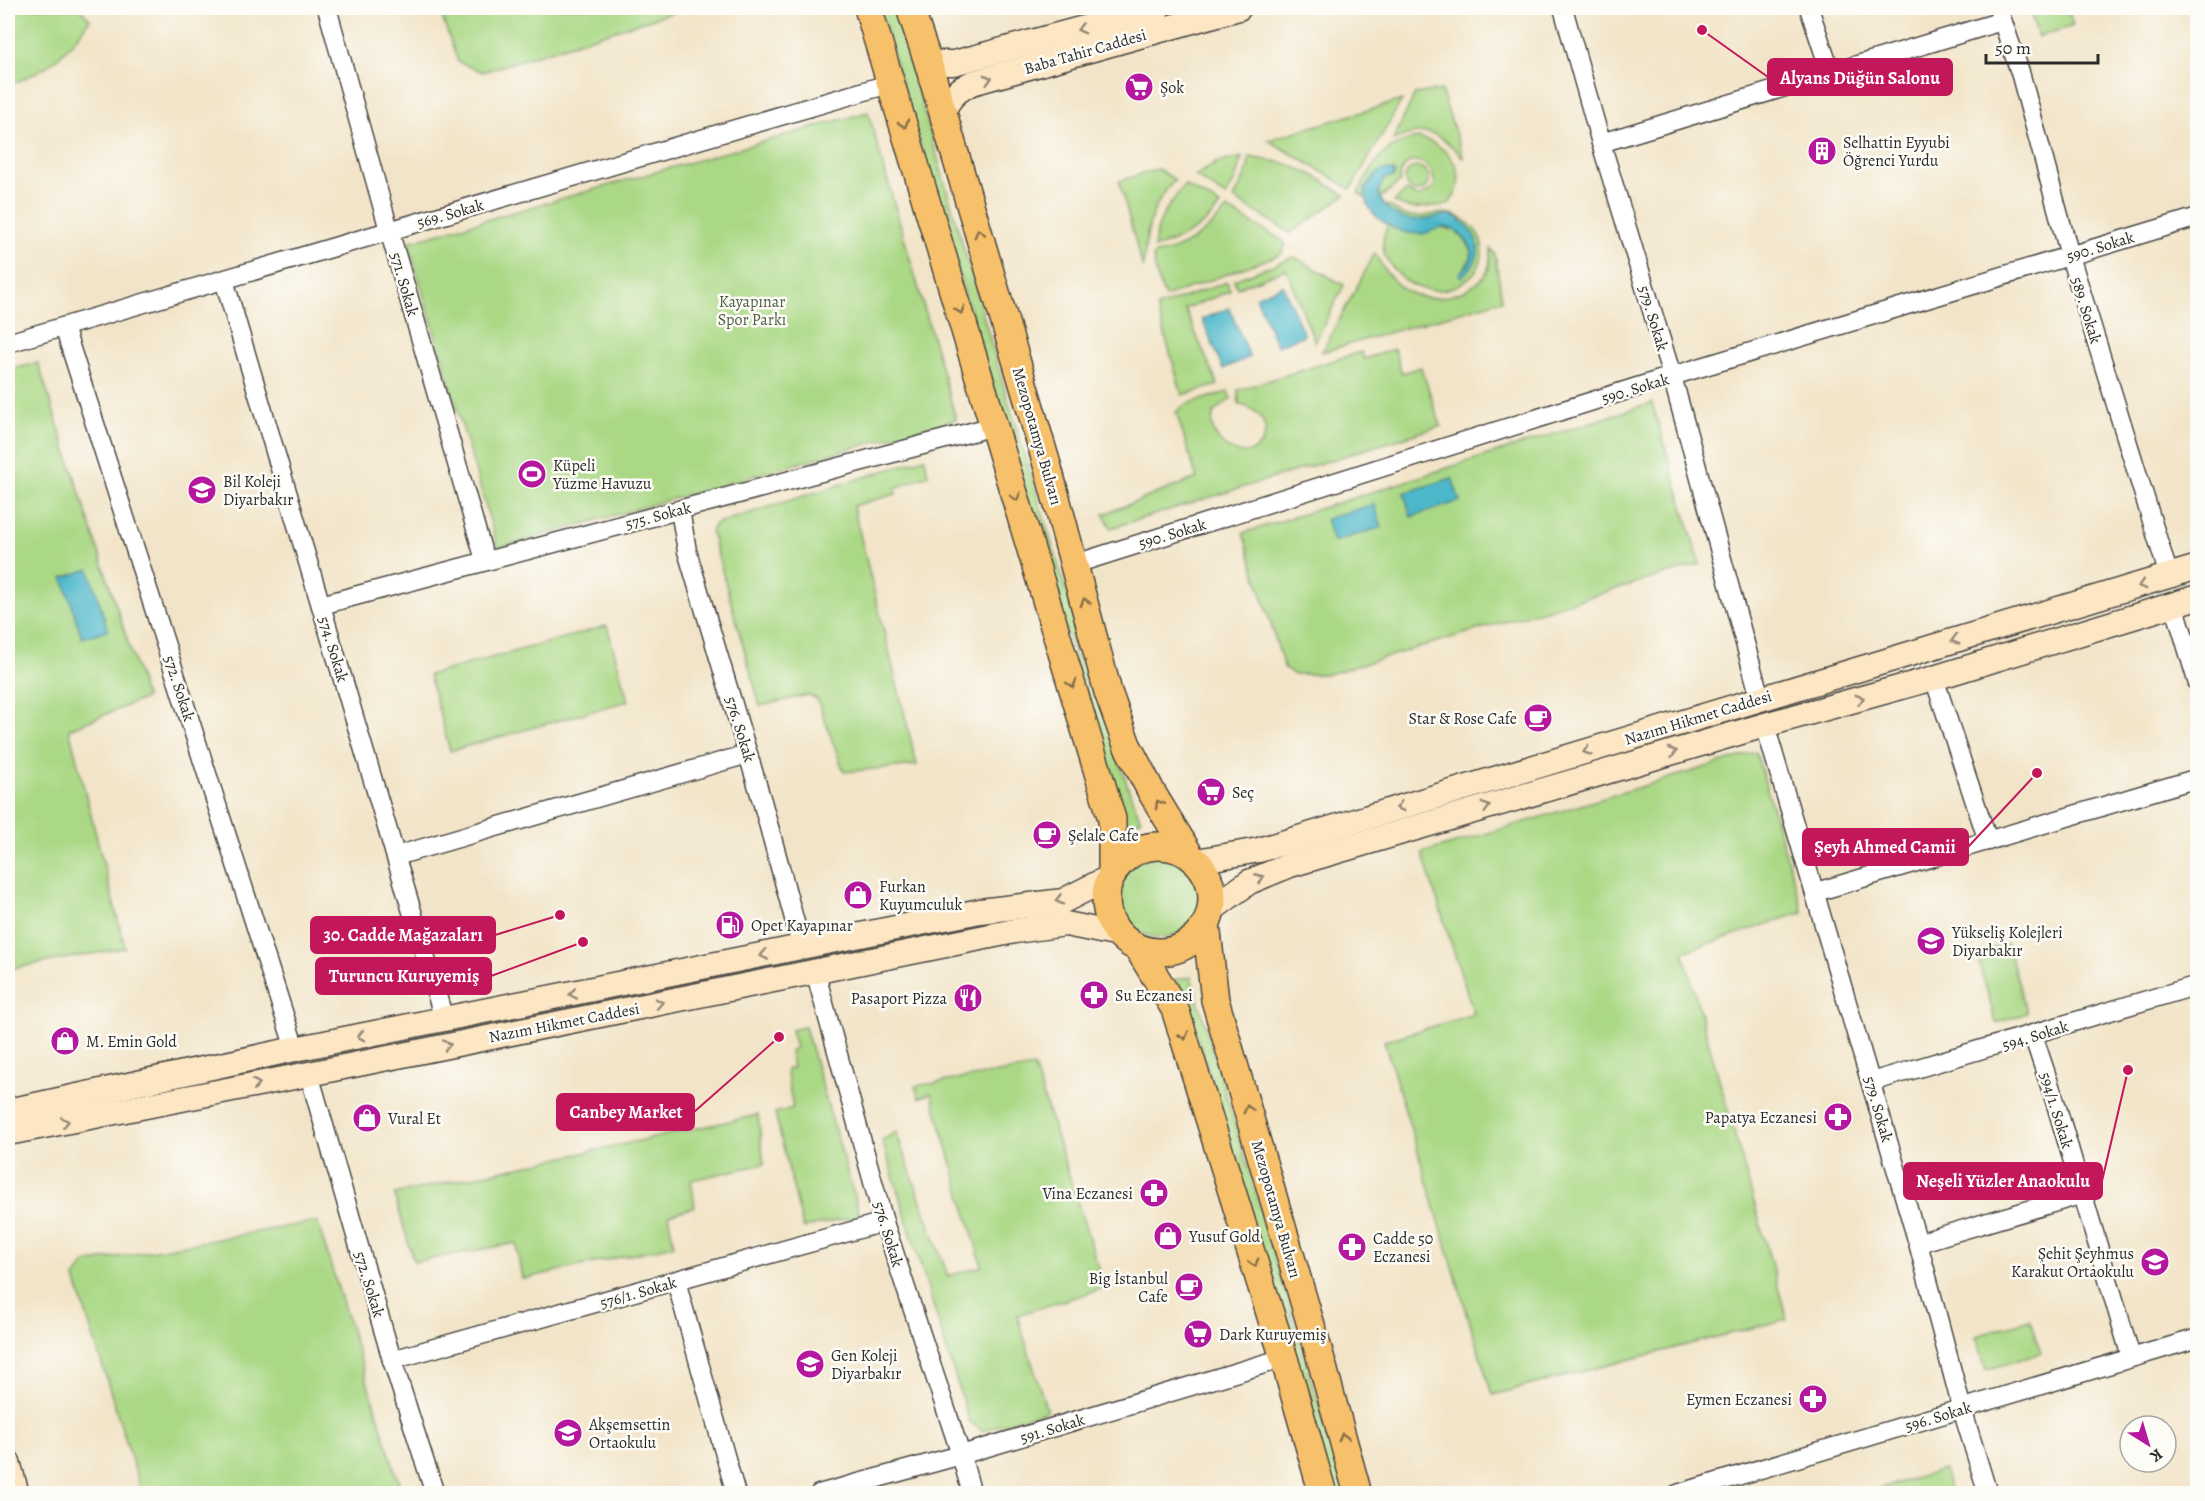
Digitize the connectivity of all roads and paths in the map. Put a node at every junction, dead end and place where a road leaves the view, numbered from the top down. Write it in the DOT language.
graph roads {
  1 [pos="327,8"];
  2 [pos="868,8"];
  3 [pos="910,8"];
  4 [pos="1158,8"];
  5 [pos="1239,8"];
  6 [pos="1563,8"];
  7 [pos="1809,8"];
  8 [pos="2000,14"];
  9 [pos="927,59"];
  10 [pos="1831,74"];
  11 [pos="892,83"];
  12 [pos="943,111"];
  13 [pos="1601,143"];
  14 [pos="2198,217"];
  15 [pos="389,230"];
  16 [pos="2070,256"];
  17 [pos="224,280"];
  18 [pos="64,327"];
  19 [pos="8,343"];
  20 [pos="1672,376"];
  21 [pos="994,426"];
  22 [pos="680,510"];
  23 [pos="485,560"];
  24 [pos="1075,564"];
  25 [pos="2198,567"];
  26 [pos="2169,576"];
  27 [pos="2198,597"];
  28 [pos="2174,604"];
  29 [pos="321,605"];
  30 [pos="1934,678"];
  31 [pos="2198,684"];
  32 [pos="1760,698"];
  33 [pos="1765,725"];
  34 [pos="748,754"];
  35 [pos="2198,778"];
  36 [pos="1989,841"];
  37 [pos="396,856"];
  38 [pos="1193,858"];
  39 [pos="1112,876"];
  40 [pos="1816,892"];
  41 [pos="1209,917"];
  42 [pos="1129,941"];
  43 [pos="802,948"];
  44 [pos="815,971"];
  45 [pos="2198,985"];
  46 [pos="444,1019"];
  47 [pos="2033,1035"];
  48 [pos="295,1049"];
  49 [pos="309,1074"];
  50 [pos="1871,1082"];
  51 [pos="8,1111"];
  52 [pos="8,1133"];
  53 [pos="2083,1194"];
  54 [pos="884,1222"];
  55 [pos="1918,1243"];
  56 [pos="676,1281"];
  57 [pos="2198,1338"];
  58 [pos="2131,1357"];
  59 [pos="1284,1358"];
  60 [pos="392,1360"];
  61 [pos="1962,1409"];
  62 [pos="961,1455"];
  63 [pos="8,1462"];
  64 [pos="16,1494"];
  65 [pos="435,1494"];
  66 [pos="736,1494"];
  67 [pos="819,1494"];
  68 [pos="972,1494"];
  69 [pos="1323,1494"];
  70 [pos="1358,1494"];
  71 [pos="1677,1494"];
  72 [pos="1988,1494"];
  1 -- 15 [label="street, 571. Sokak"];
  2 -- 11 [label="main road"];
  3 -- 9 [label="main road, Mezopotamya Bulvarı"];
  4 -- 9 [label="main road, Baba Tahir Caddesi, one-way"];
  12 -- 5 [label="main road, Baba Tahir Caddesi, one-way"];
  6 -- 13 [label="street, 579. Sokak"];
  7 -- 10 [label="street"];
  8 -- 10 [label="street"];
  8 -- 16 [label="street, 589. Sokak"];
  9 -- 12 [label="main road, Mezopotamya Bulvarı"];
  10 -- 13 [label="street"];
  11 -- 15 [label="street, 569. Sokak"];
  11 -- 21 [label="main road, one-way"];
  24 -- 12 [label="main road, Mezopotamya Bulvarı, one-way"];
  13 -- 20 [label="street, 579. Sokak"];
  14 -- 16 [label="street, 590. Sokak"];
  15 -- 17 [label="street, 569. Sokak"];
  15 -- 23 [label="street, 571. Sokak"];
  16 -- 20 [label="street, 590. Sokak"];
  16 -- 26 [label="street, 589. Sokak"];
  17 -- 18 [label="street, 569. Sokak"];
  17 -- 29 [label="street, 574. Sokak"];
  18 -- 19 [label="street, 569. Sokak"];
  18 -- 48 [label="street, 572. Sokak"];
  20 -- 24 [label="street, 590. Sokak"];
  20 -- 32 [label="street, 579. Sokak"];
  21 -- 22 [label="street, 575. Sokak"];
  21 -- 39 [label="main road, one-way"];
  22 -- 23 [label="street, 575. Sokak"];
  22 -- 34 [label="street, 576. Sokak"];
  23 -- 29 [label="street, 575. Sokak"];
  38 -- 24 [label="main road, Mezopotamya Bulvarı, one-way"];
  25 -- 26 [label="main road, Nazım Hikmet Caddesi"];
  26 -- 32 [label="main road, Nazım Hikmet Caddesi, one-way"];
  27 -- 28 [label="main road, Nazım Hikmet Caddesi"];
  28 -- 30 [label="main road, Nazım Hikmet Caddesi"];
  28 -- 31 [label="street"];
  29 -- 37 [label="street, 574. Sokak"];
  33 -- 30 [label="main road, Nazım Hikmet Caddesi, one-way"];
  30 -- 36 [label="street"];
  32 -- 38 [label="main road, Nazım Hikmet Caddesi, one-way"];
  33 -- 40 [label="street, 579. Sokak"];
  41 -- 33 [label="main road, Nazım Hikmet Caddesi, one-way"];
  34 -- 37 [label="street"];
  34 -- 43 [label="street, 576. Sokak"];
  35 -- 36 [label="street"];
  36 -- 40 [label="street"];
  37 -- 46 [label="street, 574. Sokak"];
  38 -- 39 [label="main road"];
  38 -- 41 [label="main road"];
  39 -- 42 [label="main road"];
  39 -- 43 [label="main road, Nazım Hikmet Caddesi, one-way"];
  40 -- 50 [label="street, 579. Sokak"];
  41 -- 42 [label="main road"];
  70 -- 41 [label="main road, Mezopotamya Bulvarı, one-way"];
  42 -- 44 [label="main road, Nazım Hikmet Caddesi"];
  42 -- 59 [label="main road, one-way"];
  43 -- 46 [label="main road, Nazım Hikmet Caddesi, one-way"];
  49 -- 44 [label="main road, Nazım Hikmet Caddesi, one-way"];
  44 -- 54 [label="street, 576. Sokak"];
  45 -- 47 [label="street, 594. Sokak"];
  46 -- 48 [label="main road, Nazım Hikmet Caddesi, one-way"];
  47 -- 50 [label="street, 594. Sokak"];
  47 -- 53 [label="street, 594/1. Sokak"];
  48 -- 51 [label="main road, Nazım Hikmet Caddesi"];
  52 -- 49 [label="main road, Nazım Hikmet Caddesi, one-way"];
  49 -- 60 [label="street, 572. Sokak"];
  50 -- 55 [label="street, 579. Sokak"];
  53 -- 55 [label="street"];
  53 -- 58 [label="street, 594/1. Sokak"];
  54 -- 56 [label="street, 576/1. Sokak"];
  54 -- 62 [label="street, 576. Sokak"];
  55 -- 61 [label="street, 579. Sokak"];
  56 -- 60 [label="street, 576/1. Sokak"];
  56 -- 66 [label="street"];
  57 -- 58 [label="street, 596. Sokak"];
  58 -- 61 [label="street, 596. Sokak"];
  59 -- 62 [label="street, 591. Sokak"];
  59 -- 69 [label="main road"];
  60 -- 65 [label="street, 572. Sokak"];
  61 -- 71 [label="street, 596. Sokak"];
  61 -- 72 [label="street, 579. Sokak"];
  62 -- 67 [label="street, 591. Sokak"];
  62 -- 68 [label="street, 576. Sokak"];
  63 -- 64 [label="main road"];
}
